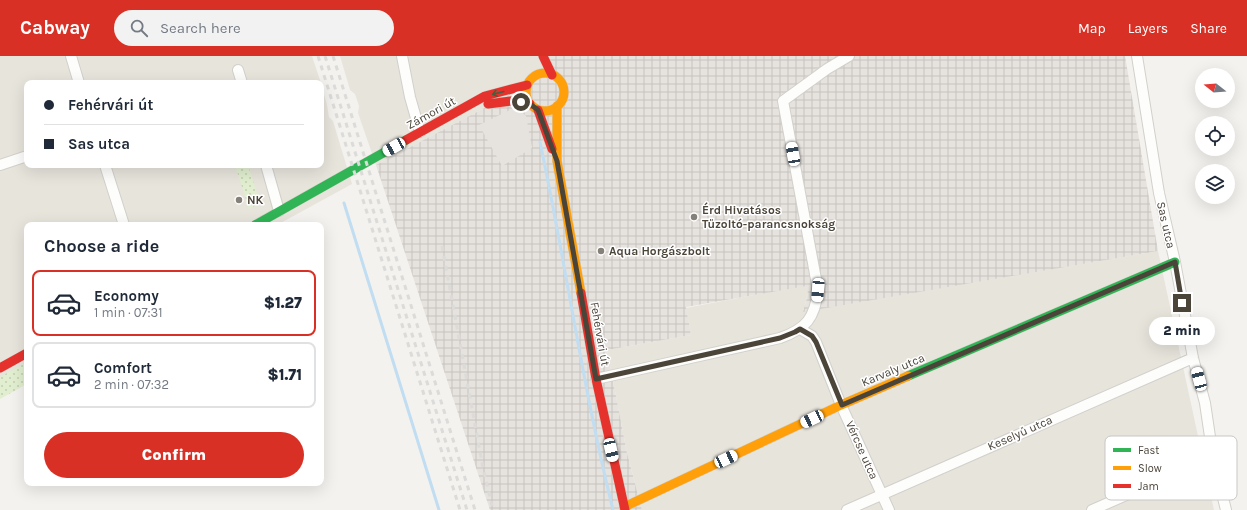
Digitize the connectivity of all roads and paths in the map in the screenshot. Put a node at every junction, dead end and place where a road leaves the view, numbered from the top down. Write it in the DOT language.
graph roads {
  1 [pos="70,56"];
  2 [pos="402,56"];
  3 [pos="543,56"];
  4 [pos="849,56"];
  5 [pos="1138,56"];
  6 [pos="238,70"];
  7 [pos="552,75"];
  8 [pos="78,80"];
  9 [pos="241,80"];
  10 [pos="528,85"];
  11 [pos="530,104"];
  12 [pos="471,105"];
  13 [pos="557,106"];
  14 [pos="538,110"];
  15 [pos="420,132"];
  16 [pos="24,157"];
  17 [pos="557,161"];
  18 [pos="0,165"];
  19 [pos="106,168"];
  20 [pos="267,168"];
  21 [pos="279,211"];
  22 [pos="123,222"];
  23 [pos="260,222"];
  24 [pos="1175,262"];
  25 [pos="800,329"];
  26 [pos="24,355"];
  27 [pos="1193,358"];
  28 [pos="0,368"];
  29 [pos="596,379"];
  30 [pos="842,405"];
  31 [pos="1210,436"];
  32 [pos="882,494"];
  33 [pos="1115,500"];
  34 [pos="1224,500"];
  35 [pos="625,508"];
  36 [pos="847,510"];
  37 [pos="889,510"];
  38 [pos="1092,510"];
  39 [pos="1226,510"];
  1 -- 8 [label="street"];
  2 -- 15 [label="street"];
  3 -- 7 [label="main road"];
  4 -- 25 [label="street"];
  5 -- 24 [label="street, Sas utca"];
  6 -- 9 [label="street"];
  7 -- 10 [label="main road"];
  7 -- 13 [label="main road"];
  10 -- 11 [label="main road"];
  10 -- 12 [label="main road, Zámori út, one-way"];
  11 -- 12 [label="main road, Zámori út"];
  11 -- 14 [label="main road"];
  12 -- 15 [label="main road, Zámori út"];
  13 -- 14 [label="main road"];
  13 -- 17 [label="main road, Fehérvári út"];
  14 -- 17 [label="main road, Fehérvári út"];
  15 -- 21 [label="main road, Zámori út"];
  16 -- 18 [label="street"];
  17 -- 29 [label="main road, Fehérvári út"];
  19 -- 22 [label="street"];
  20 -- 21 [label="street"];
  21 -- 23 [label="main road, Zámori út"];
  24 -- 27 [label="street, Sas utca"];
  24 -- 30 [label="main road, Karvaly utca"];
  25 -- 29 [label="street"];
  25 -- 30 [label="street, Vércse utca"];
  26 -- 28 [label="main road"];
  27 -- 31 [label="street, Sas utca"];
  27 -- 32 [label="street, Keselyű utca"];
  29 -- 35 [label="main road, Fehérvári út"];
  30 -- 32 [label="street, Vércse utca"];
  30 -- 35 [label="main road, Karvaly utca"];
  32 -- 36 [label="street, Keselyű utca"];
  32 -- 37 [label="street, Vércse utca"];
  33 -- 38 [label="street"];
  34 -- 39 [label="street, Sas utca"];
}
